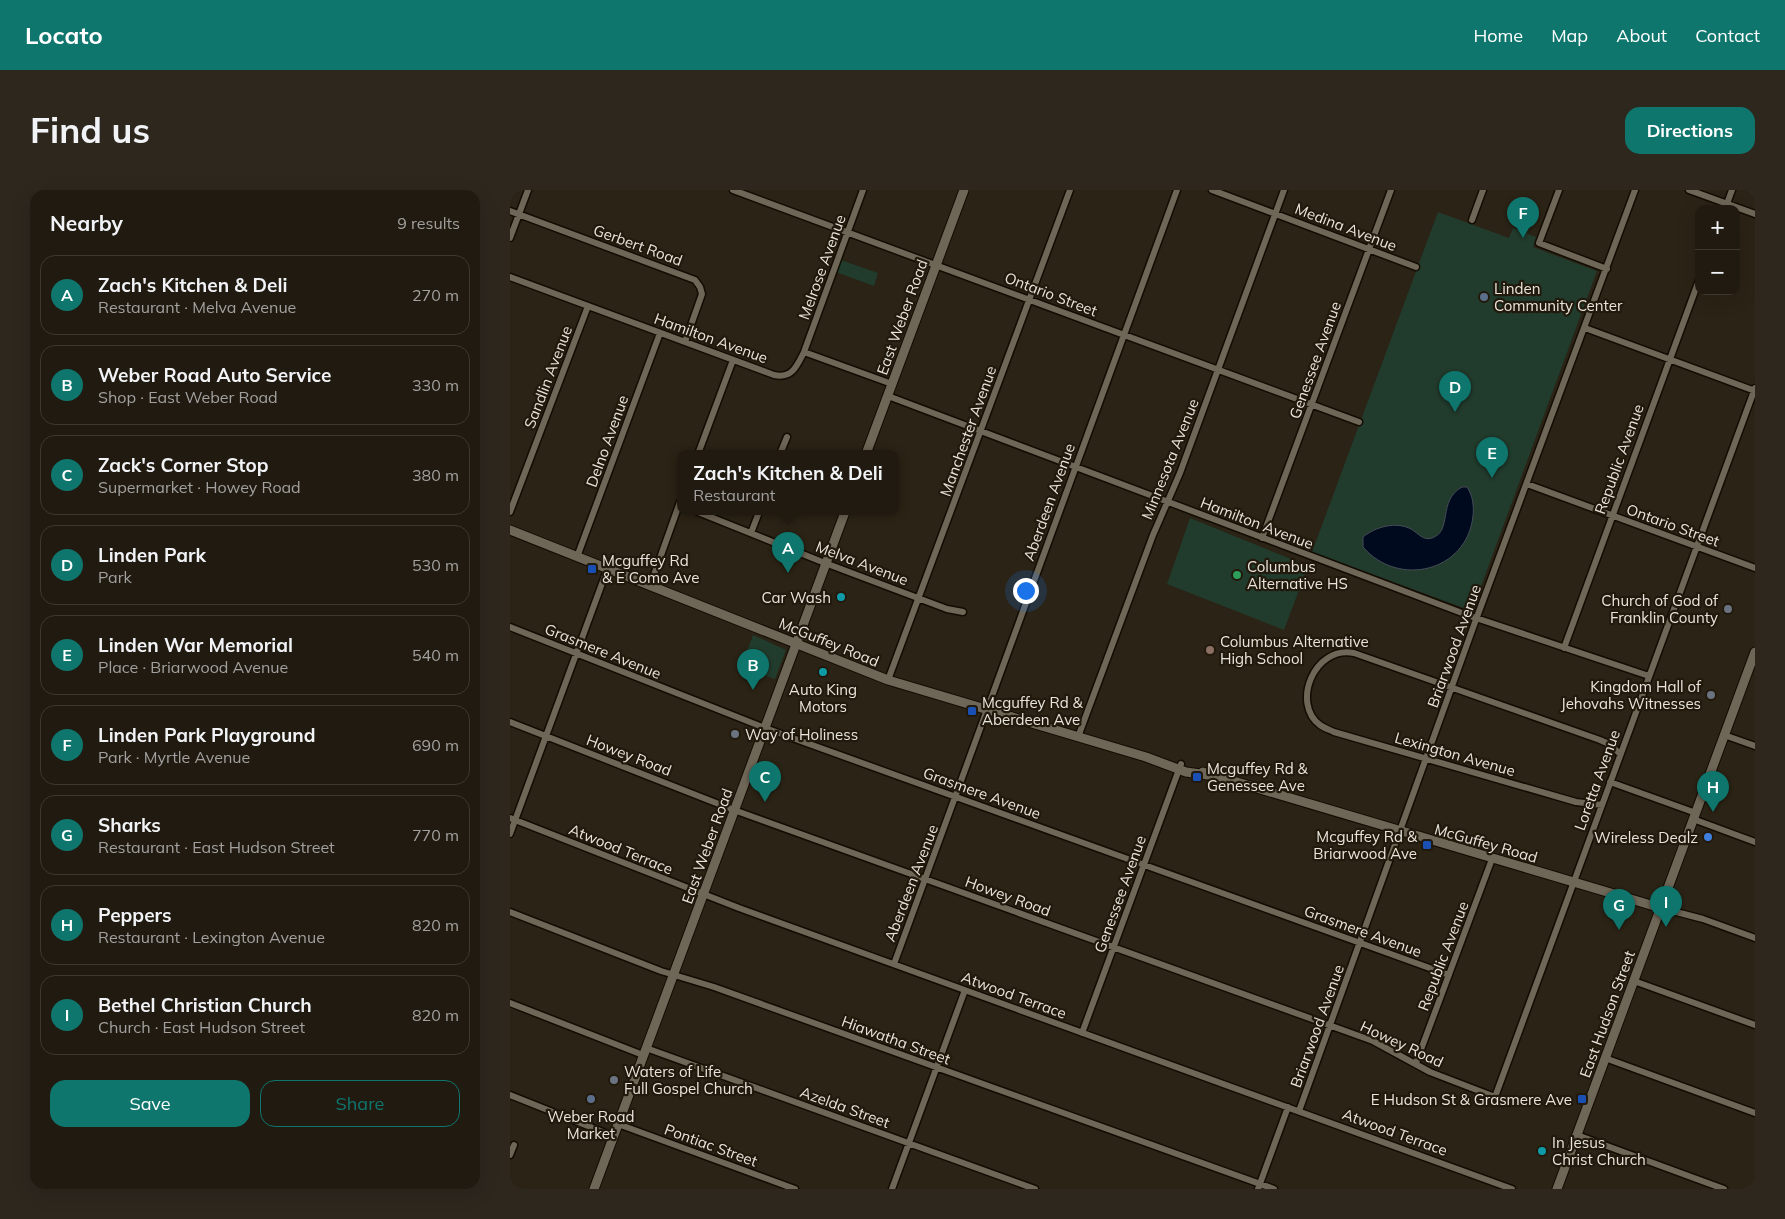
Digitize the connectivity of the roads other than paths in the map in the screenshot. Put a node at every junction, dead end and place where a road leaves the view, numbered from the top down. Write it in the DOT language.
graph roads {
  1 [pos="528,190"];
  2 [pos="733,190"];
  3 [pos="863,190"];
  4 [pos="964,190"];
  5 [pos="1070,190"];
  6 [pos="1177,190"];
  7 [pos="1212,190"];
  8 [pos="1284,190"];
  9 [pos="1391,190"];
  10 [pos="1483,190"];
  11 [pos="1559,190"];
  12 [pos="1635,190"];
  13 [pos="1689,190"];
  14 [pos="1732,190"];
  15 [pos="1724,205"];
  16 [pos="1726,205"];
  17 [pos="1740,210"];
  18 [pos="510,211"];
  19 [pos="519,214"];
  20 [pos="1275,214"];
  21 [pos="1755,214"];
  22 [pos="1472,220"];
  23 [pos="848,232"];
  24 [pos="510,238"];
  25 [pos="1369,249"];
  26 [pos="937,264"];
  27 [pos="1416,267"];
  28 [pos="1607,268"];
  29 [pos="510,277"];
  30 [pos="1695,291"];
  31 [pos="1030,299"];
  32 [pos="588,306"];
  33 [pos="1584,328"];
  34 [pos="660,333"];
  35 [pos="1124,334"];
  36 [pos="685,342"];
  37 [pos="804,352"];
  38 [pos="733,360"];
  39 [pos="1670,360"];
  40 [pos="1218,370"];
  41 [pos="892,384"];
  42 [pos="1755,390"];
  43 [pos="888,396"];
  44 [pos="1312,405"];
  45 [pos="1359,422"];
  46 [pos="981,431"];
  47 [pos="786,437"];
  48 [pos="699,450"];
  49 [pos="781,450"];
  50 [pos="868,450"];
  51 [pos="1075,466"];
  52 [pos="1527,484"];
  53 [pos="1168,502"];
  54 [pos="510,512"];
  55 [pos="677,512"];
  56 [pos="706,515"];
  57 [pos="758,515"];
  58 [pos="844,515"];
  59 [pos="1612,516"];
  60 [pos="510,530"];
  61 [pos="751,533"];
  62 [pos="1262,538"];
  63 [pos="1696,547"];
  64 [pos="577,557"];
  65 [pos="826,563"];
  66 [pos="1755,568"];
  67 [pos="608,570"];
  68 [pos="650,586"];
  69 [pos="919,598"];
  70 [pos="963,612"];
  71 [pos="1476,618"];
  72 [pos="510,627"];
  73 [pos="796,644"];
  74 [pos="1564,648"];
  75 [pos="577,653"];
  76 [pos="1754,656"];
  77 [pos="1649,676"];
  78 [pos="888,680"];
  79 [pos="1451,689"];
  80 [pos="988,710"];
  81 [pos="510,722"];
  82 [pos="765,728"];
  83 [pos="1724,735"];
  84 [pos="546,737"];
  85 [pos="1078,737"];
  86 [pos="1755,746"];
  87 [pos="1620,754"];
  88 [pos="1427,758"];
  89 [pos="1180,767"];
  90 [pos="1610,782"];
  91 [pos="956,797"];
  92 [pos="1602,805"];
  93 [pos="734,810"];
  94 [pos="1694,816"];
  95 [pos="512,819"];
  96 [pos="1400,832"];
  97 [pos="510,834"];
  98 [pos="1755,842"];
  99 [pos="1492,859"];
  100 [pos="1144,865"];
  101 [pos="926,880"];
  102 [pos="1573,883"];
  103 [pos="703,895"];
  104 [pos="1661,908"];
  105 [pos="510,912"];
  106 [pos="1755,938"];
  107 [pos="1360,943"];
  108 [pos="1114,948"];
  109 [pos="894,964"];
  110 [pos="674,974"];
  111 [pos="1449,975"];
  112 [pos="1634,981"];
  113 [pos="965,990"];
  114 [pos="510,1003"];
  115 [pos="1755,1025"];
  116 [pos="1330,1026"];
  117 [pos="1082,1032"];
  118 [pos="645,1052"];
  119 [pos="1605,1058"];
  120 [pos="1416,1063"];
  121 [pos="937,1068"];
  122 [pos="510,1094"];
  123 [pos="1495,1097"];
  124 [pos="1288,1107"];
  125 [pos="1299,1111"];
  126 [pos="1755,1112"];
  127 [pos="618,1124"];
  128 [pos="1577,1135"];
  129 [pos="614,1136"];
  130 [pos="909,1144"];
  131 [pos="514,1145"];
  132 [pos="510,1155"];
  133 [pos="1259,1186"];
  134 [pos="594,1189"];
  135 [pos="796,1189"];
  136 [pos="892,1189"];
  137 [pos="1035,1189"];
  138 [pos="1274,1189"];
  139 [pos="1512,1189"];
  140 [pos="1557,1189"];
  141 [pos="1724,1189"];
  1 -- 19 [label="street"];
  2 -- 23 [label="street, Ontario Street"];
  3 -- 23 [label="street, Melrose Avenue"];
  4 -- 26 [label="street, East Weber Road"];
  5 -- 31 [label="street, Manchester Avenue"];
  6 -- 35 [label="street, Aberdeen Avenue"];
  7 -- 20 [label="street, Medina Avenue"];
  8 -- 20 [label="street, Minnesota Avenue"];
  9 -- 25 [label="street, Genessee Avenue"];
  10 -- 22 [label="street"];
  11 -- 28 [label="street"];
  12 -- 28 [label="street, Briarwood Avenue"];
  13 -- 15 [label="street"];
  14 -- 16 [label="street"];
  17 -- 21 [label="street"];
  18 -- 19 [label="street, Gerbert Road"];
  19 -- 24 [label="street"];
  19 -- 36 [label="street, Gerbert Road"];
  20 -- 25 [label="street, Medina Avenue"];
  20 -- 40 [label="street, Minnesota Avenue"];
  23 -- 26 [label="street, Ontario Street"];
  23 -- 37 [label="street, Melrose Avenue"];
  25 -- 27 [label="street, Medina Avenue"];
  25 -- 44 [label="street, Genessee Avenue"];
  26 -- 31 [label="street, Ontario Street"];
  26 -- 41 [label="street, East Weber Road"];
  28 -- 33 [label="street, Briarwood Avenue"];
  29 -- 32 [label="street, Hamilton Avenue"];
  30 -- 39 [label="street, Republic Avenue"];
  31 -- 35 [label="street, Ontario Street"];
  31 -- 46 [label="street, Manchester Avenue"];
  32 -- 34 [label="street, Hamilton Avenue"];
  32 -- 54 [label="street, Sandlin Avenue"];
  33 -- 39 [label="street"];
  33 -- 52 [label="street, Briarwood Avenue"];
  34 -- 36 [label="street, Hamilton Avenue"];
  34 -- 64 [label="street, Delno Avenue"];
  35 -- 40 [label="street, Ontario Street"];
  35 -- 51 [label="street, Aberdeen Avenue"];
  36 -- 38 [label="street, Hamilton Avenue"];
  37 -- 38 [label="street, Hamilton Avenue"];
  37 -- 41 [label="street"];
  38 -- 48 [label="street"];
  39 -- 42 [label="street"];
  39 -- 59 [label="street, Republic Avenue"];
  40 -- 44 [label="street, Ontario Street"];
  40 -- 53 [label="street, Minnesota Avenue"];
  41 -- 43 [label="street, East Weber Road"];
  42 -- 63 [label="street, Loretta Avenue"];
  43 -- 46 [label="street, Hamilton Avenue"];
  43 -- 50 [label="street, East Weber Road"];
  44 -- 45 [label="street, Ontario Street"];
  44 -- 62 [label="street, Genessee Avenue"];
  46 -- 51 [label="street, Hamilton Avenue"];
  46 -- 69 [label="street, Manchester Avenue"];
  47 -- 49 [label="street"];
  51 -- 53 [label="street, Hamilton Avenue"];
  51 -- 80 [label="street, Aberdeen Avenue"];
  52 -- 59 [label="street, Ontario Street"];
  52 -- 71 [label="street, Briarwood Avenue"];
  53 -- 62 [label="street, Hamilton Avenue"];
  53 -- 85 [label="street, Minnesota Avenue"];
  55 -- 68 [label="street"];
  56 -- 61 [label="street, Melva Avenue"];
  57 -- 61 [label="street"];
  58 -- 65 [label="street, East Weber Road"];
  59 -- 63 [label="street, Ontario Street"];
  59 -- 74 [label="street, Republic Avenue"];
  60 -- 64 [label="street, McGuffey Road"];
  61 -- 65 [label="street, Melva Avenue"];
  62 -- 71 [label="street, Hamilton Avenue"];
  63 -- 66 [label="street, Ontario Street"];
  63 -- 77 [label="street, Loretta Avenue"];
  64 -- 67 [label="street, McGuffey Road"];
  65 -- 69 [label="street, Melva Avenue"];
  65 -- 73 [label="street, East Weber Road"];
  67 -- 68 [label="street, McGuffey Road"];
  67 -- 75 [label="street"];
  68 -- 73 [label="street, McGuffey Road"];
  69 -- 70 [label="street, Melva Avenue"];
  69 -- 78 [label="street, Manchester Avenue"];
  71 -- 74 [label="street, Hamilton Avenue"];
  71 -- 79 [label="street, Briarwood Avenue"];
  72 -- 75 [label="street, Grasmere Avenue"];
  73 -- 78 [label="street, McGuffey Road"];
  73 -- 82 [label="street, East Weber Road"];
  74 -- 77 [label="street, Hamilton Avenue"];
  75 -- 82 [label="street, Grasmere Avenue"];
  75 -- 84 [label="street"];
  76 -- 83 [label="street, East Hudson Street"];
  77 -- 87 [label="street, Loretta Avenue"];
  78 -- 80 [label="street, McGuffey Road"];
  79 -- 87 [label="street"];
  79 -- 88 [label="street, Briarwood Avenue"];
  79 -- 88 [label="street, Lexington Avenue"];
  80 -- 85 [label="street, McGuffey Road"];
  80 -- 91 [label="street, Aberdeen Avenue"];
  81 -- 84 [label="street, Howey Road"];
  82 -- 91 [label="street, Grasmere Avenue"];
  82 -- 93 [label="street, East Weber Road"];
  83 -- 86 [label="street"];
  83 -- 94 [label="street, East Hudson Street"];
  84 -- 93 [label="street, Howey Road"];
  84 -- 95 [label="street"];
  85 -- 89 [label="street, McGuffey Road"];
  87 -- 90 [label="street, Loretta Avenue"];
  88 -- 92 [label="street, Lexington Avenue"];
  88 -- 96 [label="street, Briarwood Avenue"];
  89 -- 96 [label="street, McGuffey Road"];
  89 -- 100 [label="street, Genessee Avenue"];
  90 -- 92 [label="street, Loretta Avenue"];
  90 -- 94 [label="street"];
  91 -- 100 [label="street, Grasmere Avenue"];
  91 -- 101 [label="street, Aberdeen Avenue"];
  92 -- 102 [label="street, Loretta Avenue"];
  93 -- 101 [label="street, Howey Road"];
  93 -- 103 [label="street, East Weber Road"];
  94 -- 98 [label="street"];
  94 -- 104 [label="street, East Hudson Street"];
  95 -- 97 [label="street"];
  95 -- 103 [label="street, Atwood Terrace"];
  96 -- 99 [label="street, McGuffey Road"];
  96 -- 107 [label="street, Briarwood Avenue"];
  99 -- 102 [label="street, McGuffey Road"];
  99 -- 111 [label="street, Republic Avenue"];
  100 -- 107 [label="street, Grasmere Avenue"];
  100 -- 108 [label="street, Genessee Avenue"];
  101 -- 108 [label="street, Howey Road"];
  101 -- 109 [label="street, Aberdeen Avenue"];
  102 -- 104 [label="street, McGuffey Road"];
  102 -- 123 [label="street, Loretta Avenue"];
  103 -- 109 [label="street, Atwood Terrace"];
  103 -- 110 [label="street, East Weber Road"];
  104 -- 106 [label="street, McGuffey Road"];
  104 -- 112 [label="street, East Hudson Street"];
  105 -- 110 [label="street, Hiawatha Street"];
  107 -- 111 [label="street, Grasmere Avenue"];
  107 -- 116 [label="street, Briarwood Avenue"];
  108 -- 116 [label="street, Howey Road"];
  108 -- 117 [label="street, Genessee Avenue"];
  109 -- 113 [label="street, Atwood Terrace"];
  110 -- 118 [label="street, East Weber Road"];
  110 -- 121 [label="street, Hiawatha Street"];
  111 -- 120 [label="street, Republic Avenue"];
  112 -- 115 [label="street"];
  112 -- 119 [label="street, East Hudson Street"];
  113 -- 117 [label="street, Atwood Terrace"];
  113 -- 121 [label="street"];
  114 -- 118 [label="street, Azelda Street"];
  116 -- 120 [label="street, Howey Road"];
  116 -- 125 [label="street, Briarwood Avenue"];
  117 -- 124 [label="street, Atwood Terrace"];
  118 -- 127 [label="street, East Weber Road"];
  118 -- 130 [label="street, Azelda Street"];
  119 -- 126 [label="street"];
  119 -- 128 [label="street, East Hudson Street"];
  120 -- 123 [label="street, Howey Road"];
  121 -- 130 [label="street"];
  121 -- 133 [label="street, Hiawatha Street"];
  122 -- 129 [label="street"];
  124 -- 125 [label="street, Atwood Terrace"];
  124 -- 133 [label="street"];
  125 -- 139 [label="street, Atwood Terrace"];
  127 -- 129 [label="street, East Weber Road"];
  127 -- 135 [label="street, Pontiac Street"];
  128 -- 140 [label="street, East Hudson Street"];
  128 -- 141 [label="street"];
  129 -- 134 [label="street, East Weber Road"];
  130 -- 136 [label="street"];
  130 -- 137 [label="street, Azelda Street"];
  131 -- 132 [label="street"];
  133 -- 138 [label="street, Hiawatha Street"];
}
